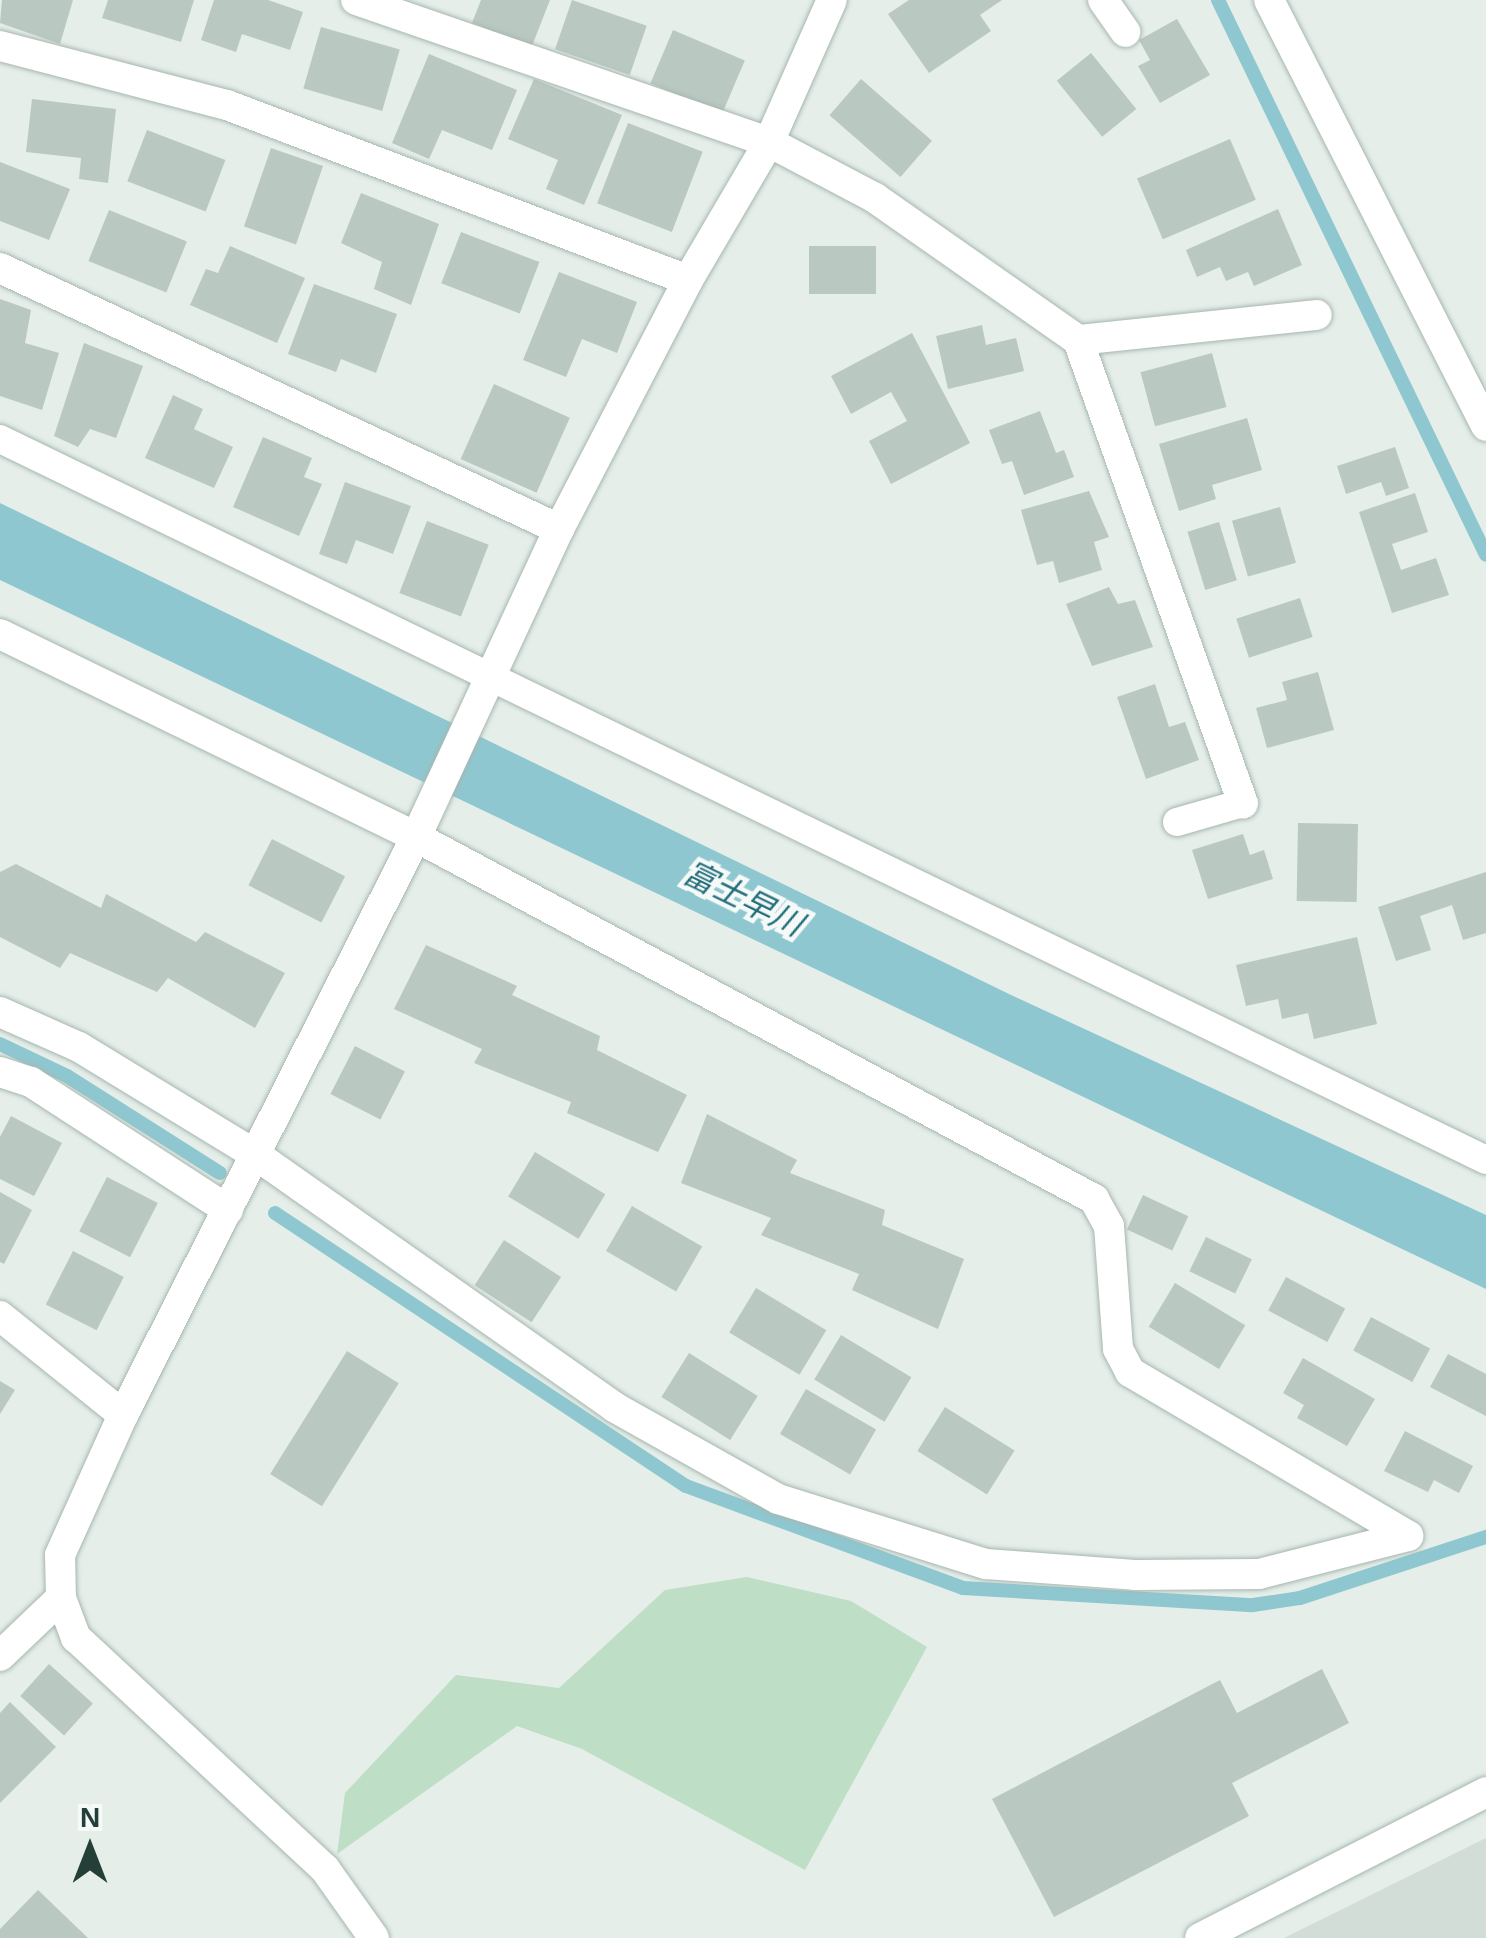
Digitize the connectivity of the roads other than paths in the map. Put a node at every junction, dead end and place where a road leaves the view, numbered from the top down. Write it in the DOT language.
graph roads {
  1 [pos="356,0"];
  2 [pos="832,0"];
  3 [pos="1102,0"];
  4 [pos="1269,0"];
  5 [pos="1126,32"];
  6 [pos="0,46"];
  7 [pos="769,142"];
  8 [pos="0,268"];
  9 [pos="688,280"];
  10 [pos="1317,315"];
  11 [pos="1078,340"];
  12 [pos="1486,426"];
  13 [pos="0,438"];
  14 [pos="559,530"];
  15 [pos="0,634"];
  16 [pos="485,687"];
  17 [pos="1243,803"];
  18 [pos="1177,822"];
  19 [pos="422,823"];
  20 [pos="0,1012"];
  21 [pos="0,1072"];
  22 [pos="256,1155"];
  23 [pos="1486,1160"];
  24 [pos="228,1210"];
  25 [pos="0,1316"];
  26 [pos="123,1415"];
  27 [pos="61,1598"];
  28 [pos="0,1656"];
  29 [pos="1486,1792"];
  30 [pos="374,1938"];
  31 [pos="1200,1938"];
  1 -- 7 [label="street"];
  2 -- 7 [label="street"];
  3 -- 5 [label="street"];
  4 -- 12 [label="street"];
  6 -- 9 [label="street"];
  7 -- 9 [label="street"];
  7 -- 11 [label="street"];
  8 -- 14 [label="street"];
  9 -- 14 [label="street"];
  10 -- 11 [label="street"];
  11 -- 17 [label="street"];
  13 -- 16 [label="lane"];
  14 -- 16 [label="street"];
  15 -- 19 [label="street"];
  16 -- 19 [label="street"];
  16 -- 23 [label="lane"];
  17 -- 18 [label="lane"];
  19 -- 22 [label="street"];
  19 -- 22 [label="street"];
  20 -- 22 [label="street"];
  21 -- 24 [label="street"];
  22 -- 24 [label="street"];
  24 -- 26 [label="street"];
  25 -- 26 [label="street"];
  26 -- 27 [label="street"];
  27 -- 28 [label="street"];
  27 -- 30 [label="street"];
  29 -- 31 [label="street"];
}
